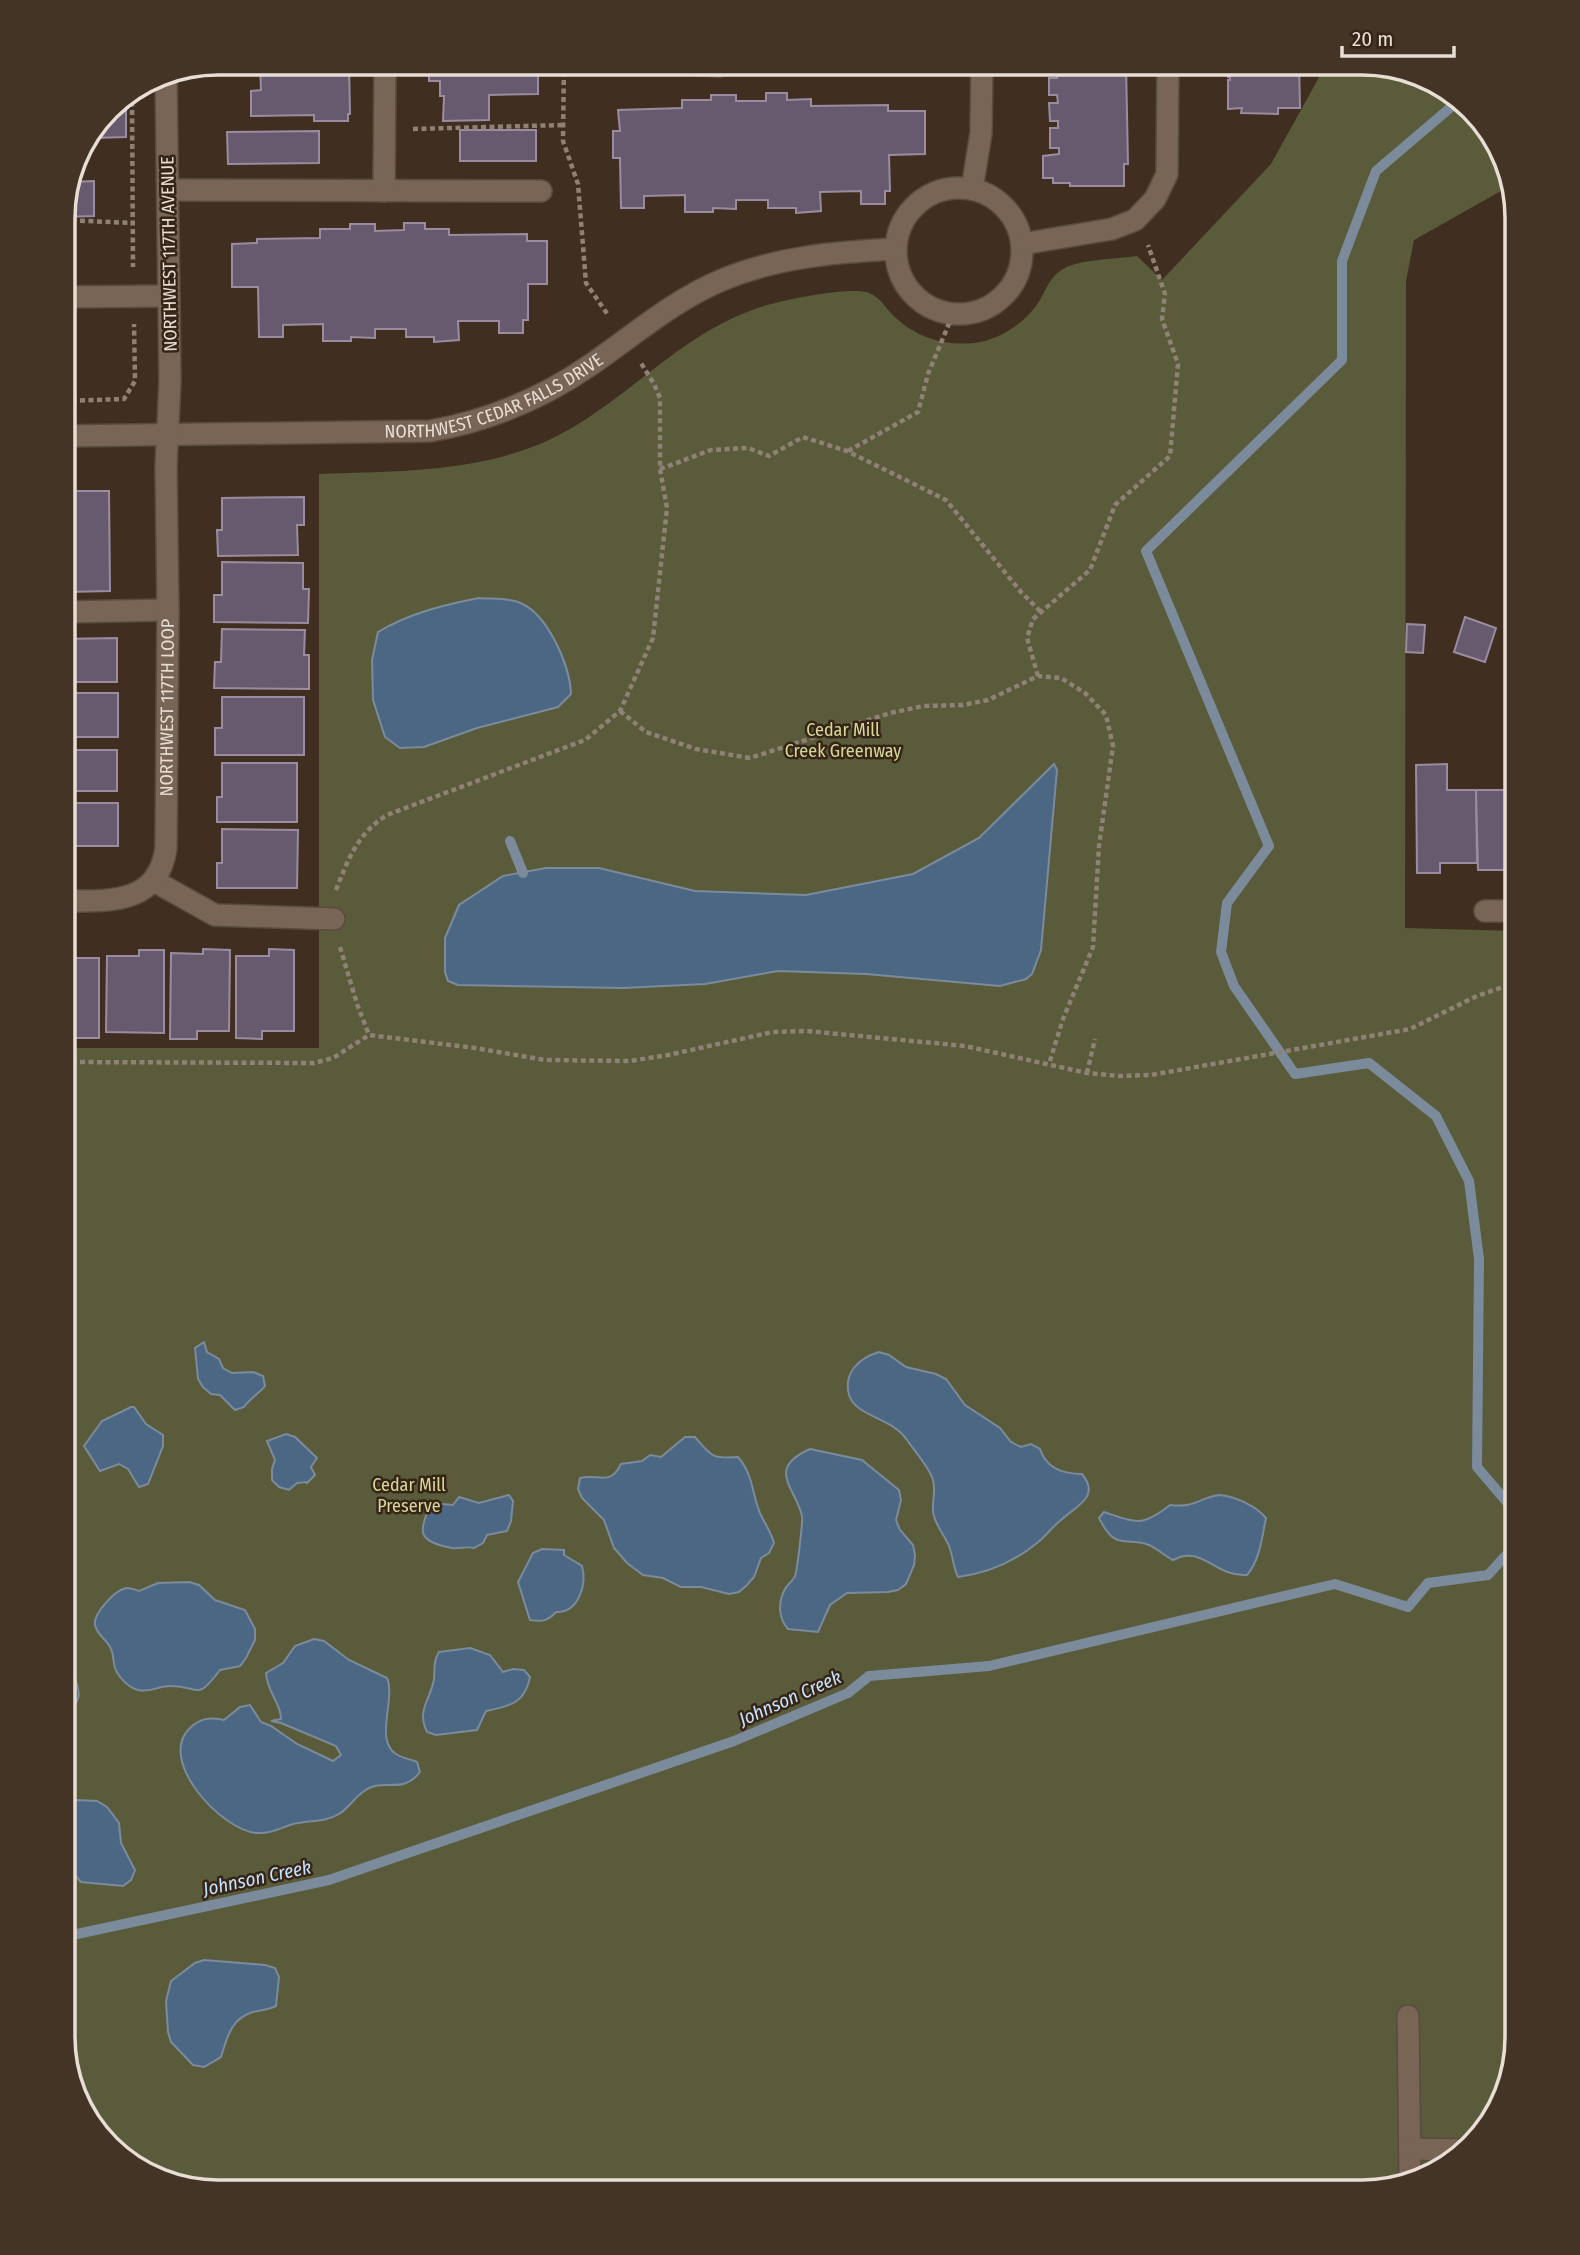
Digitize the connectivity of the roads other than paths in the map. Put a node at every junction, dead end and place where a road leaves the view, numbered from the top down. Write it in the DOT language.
graph roads {
  1 [pos="385,76"];
  2 [pos="982,76"];
  3 [pos="1168,76"];
  4 [pos="166,85"];
  5 [pos="972,189"];
  6 [pos="167,190"];
  7 [pos="384,191"];
  8 [pos="541,191"];
  9 [pos="1022,244"];
  10 [pos="895,249"];
  11 [pos="169,296"];
  12 [pos="76,297"];
  13 [pos="167,435"];
  14 [pos="76,436"];
  15 [pos="168,610"];
  16 [pos="76,612"];
  17 [pos="154,881"];
  18 [pos="76,901"];
  19 [pos="1485,911"];
  20 [pos="1505,911"];
  21 [pos="334,919"];
  22 [pos="1408,2016"];
  23 [pos="1410,2149"];
  24 [pos="1449,2150"];
  25 [pos="1410,2171"];
  1 -- 7 [label="street"];
  2 -- 5 [label="street"];
  3 -- 9 [label="street"];
  4 -- 6 [label="street, NORTHWEST 117TH AVENUE"];
  5 -- 9 [label="street"];
  5 -- 10 [label="street"];
  6 -- 7 [label="street"];
  6 -- 11 [label="street, NORTHWEST 117TH AVENUE"];
  7 -- 8 [label="street"];
  9 -- 10 [label="street"];
  10 -- 13 [label="street, NORTHWEST CEDAR FALLS DRIVE"];
  11 -- 12 [label="street"];
  11 -- 13 [label="street, NORTHWEST 117TH AVENUE"];
  13 -- 14 [label="street, NORTHWEST CEDAR FALLS DRIVE"];
  13 -- 15 [label="street, NORTHWEST 117TH LOOP"];
  15 -- 16 [label="street"];
  15 -- 17 [label="street, NORTHWEST 117TH LOOP"];
  17 -- 18 [label="street"];
  17 -- 21 [label="street"];
  19 -- 20 [label="street"];
  22 -- 23 [label="street"];
  23 -- 24 [label="street"];
  23 -- 25 [label="street"];
}
